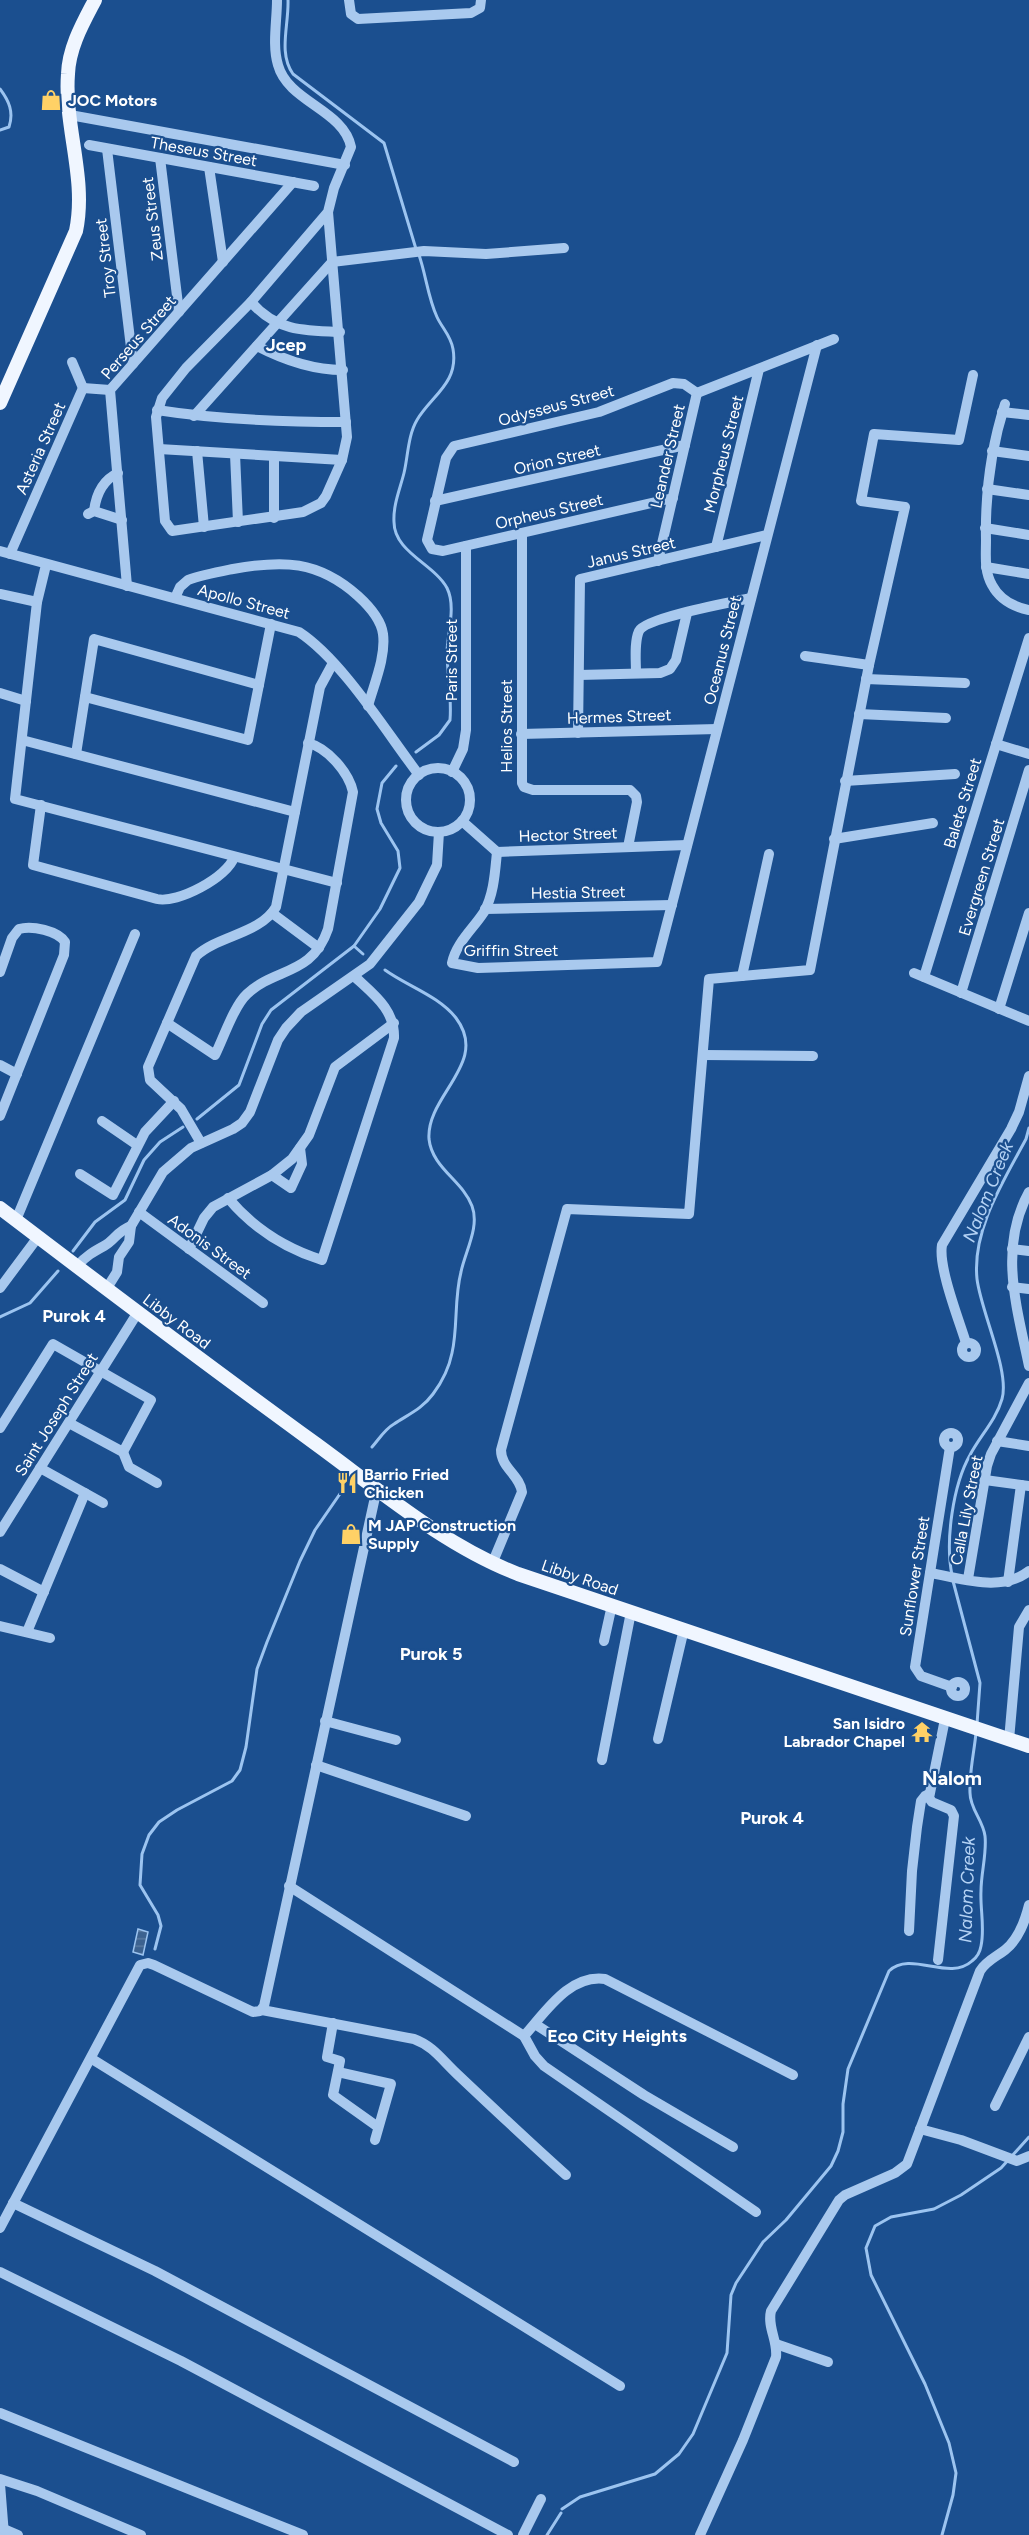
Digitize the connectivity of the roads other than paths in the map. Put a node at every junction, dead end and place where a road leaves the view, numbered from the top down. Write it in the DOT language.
graph roads {
  1 [pos="95,0"];
  2 [pos="277,0"];
  3 [pos="349,0"];
  4 [pos="481,0"];
  5 [pos="70,115"];
  6 [pos="89,146"];
  7 [pos="107,149"];
  8 [pos="160,158"];
  9 [pos="345,165"];
  10 [pos="209,167"];
  11 [pos="293,182"];
  12 [pos="314,186"];
  13 [pos="328,213"];
  14 [pos="564,248"];
  15 [pos="223,262"];
  16 [pos="332,262"];
  17 [pos="250,302"];
  18 [pos="179,312"];
  19 [pos="276,324"];
  20 [pos="340,332"];
  21 [pos="834,339"];
  22 [pos="817,345"];
  23 [pos="257,346"];
  24 [pos="72,362"];
  25 [pos="133,364"];
  26 [pos="759,369"];
  27 [pos="343,370"];
  28 [pos="973,375"];
  29 [pos="82,388"];
  30 [pos="110,390"];
  31 [pos="697,393"];
  32 [pos="0,403"];
  33 [pos="157,410"];
  34 [pos="194,416"];
  35 [pos="1029,416"];
  36 [pos="346,422"];
  37 [pos="685,445"];
  38 [pos="159,449"];
  39 [pos="197,451"];
  40 [pos="992,451"];
  41 [pos="235,454"];
  42 [pos="274,456"];
  43 [pos="1029,456"];
  44 [pos="342,460"];
  45 [pos="118,473"];
  46 [pos="987,489"];
  47 [pos="1029,495"];
  48 [pos="673,498"];
  49 [pos="435,501"];
  50 [pos="274,518"];
  51 [pos="122,520"];
  52 [pos="238,522"];
  53 [pos="204,527"];
  54 [pos="985,528"];
  55 [pos="522,533"];
  56 [pos="767,535"];
  57 [pos="1029,535"];
  58 [pos="466,546"];
  59 [pos="716,547"];
  60 [pos="5,553"];
  61 [pos="658,561"];
  62 [pos="45,565"];
  63 [pos="986,567"];
  64 [pos="1029,574"];
  65 [pos="127,586"];
  66 [pos="0,594"];
  67 [pos="175,598"];
  68 [pos="751,598"];
  69 [pos="37,603"];
  70 [pos="1029,610"];
  71 [pos="687,613"];
  72 [pos="271,624"];
  73 [pos="1029,638"];
  74 [pos="805,656"];
  75 [pos="333,663"];
  76 [pos="869,665"];
  77 [pos="636,673"];
  78 [pos="579,675"];
  79 [pos="866,679"];
  80 [pos="965,683"];
  81 [pos="259,684"];
  82 [pos="0,693"];
  83 [pos="85,697"];
  84 [pos="26,701"];
  85 [pos="368,706"];
  86 [pos="859,714"];
  87 [pos="946,718"];
  88 [pos="717,729"];
  89 [pos="579,733"];
  90 [pos="521,734"];
  91 [pos="21,740"];
  92 [pos="308,743"];
  93 [pos="996,744"];
  94 [pos="76,754"];
  95 [pos="1029,754"];
  96 [pos="1029,770"];
  97 [pos="452,772"];
  98 [pos="955,774"];
  99 [pos="418,775"];
  100 [pos="845,781"];
  101 [pos="41,805"];
  102 [pos="295,812"];
  103 [pos="462,821"];
  104 [pos="933,823"];
  105 [pos="439,832"];
  106 [pos="834,839"];
  107 [pos="687,845"];
  108 [pos="628,847"];
  109 [pos="497,852"];
  110 [pos="769,854"];
  111 [pos="234,857"];
  112 [pos="284,870"];
  113 [pos="337,883"];
  114 [pos="672,904"];
  115 [pos="485,909"];
  116 [pos="272,913"];
  117 [pos="1029,913"];
  118 [pos="135,934"];
  119 [pos="319,948"];
  120 [pos="657,962"];
  121 [pos="0,972"];
  122 [pos="354,976"];
  123 [pos="742,976"];
  124 [pos="961,993"];
  125 [pos="999,1009"];
  126 [pos="1029,1021"];
  127 [pos="167,1023"];
  128 [pos="394,1023"];
  129 [pos="703,1055"];
  130 [pos="813,1056"];
  131 [pos="0,1065"];
  132 [pos="17,1074"];
  133 [pos="1029,1076"];
  134 [pos="174,1101"];
  135 [pos="0,1116"];
  136 [pos="102,1121"];
  137 [pos="201,1143"];
  138 [pos="137,1145"];
  139 [pos="300,1148"];
  140 [pos="80,1174"];
  141 [pos="272,1175"];
  142 [pos="1029,1192"];
  143 [pos="228,1198"];
  144 [pos="0,1208"];
  145 [pos="1025,1210"];
  146 [pos="139,1212"];
  147 [pos="16,1220"];
  148 [pos="131,1226"];
  149 [pos="38,1237"];
  150 [pos="105,1246"];
  151 [pos="189,1249"];
  152 [pos="1012,1249"];
  153 [pos="1029,1251"];
  154 [pos="119,1257"];
  155 [pos="77,1266"];
  156 [pos="1012,1287"];
  157 [pos="0,1288"];
  158 [pos="107,1288"];
  159 [pos="1029,1289"];
  160 [pos="263,1303"];
  161 [pos="138,1312"];
  162 [pos="1025,1328"];
  163 [pos="966,1343"];
  164 [pos="1029,1366"];
  165 [pos="101,1371"];
  166 [pos="1029,1383"];
  167 [pos="1024,1406"];
  168 [pos="69,1423"];
  169 [pos="0,1428"];
  170 [pos="997,1442"];
  171 [pos="1029,1446"];
  172 [pos="950,1447"];
  173 [pos="123,1452"];
  174 [pos="40,1468"];
  175 [pos="985,1480"];
  176 [pos="157,1483"];
  177 [pos="1025,1486"];
  178 [pos="377,1488"];
  179 [pos="85,1493"];
  180 [pos="103,1503"];
  181 [pos="0,1532"];
  182 [pos="492,1564"];
  183 [pos="0,1569"];
  184 [pos="1029,1571"];
  185 [pos="930,1573"];
  186 [pos="968,1579"];
  187 [pos="1008,1582"];
  188 [pos="44,1592"];
  189 [pos="612,1605"];
  190 [pos="1029,1610"];
  191 [pos="632,1612"];
  192 [pos="0,1626"];
  193 [pos="684,1629"];
  194 [pos="27,1632"];
  195 [pos="50,1638"];
  196 [pos="604,1641"];
  197 [pos="952,1687"];
  198 [pos="325,1721"];
  199 [pos="950,1721"];
  200 [pos="658,1739"];
  201 [pos="1006,1739"];
  202 [pos="396,1740"];
  203 [pos="1029,1746"];
  204 [pos="602,1760"];
  205 [pos="316,1766"];
  206 [pos="929,1794"];
  207 [pos="466,1816"];
  208 [pos="289,1886"];
  209 [pos="1028,1911"];
  210 [pos="909,1931"];
  211 [pos="938,1960"];
  212 [pos="262,2010"];
  213 [pos="333,2023"];
  214 [pos="535,2024"];
  215 [pos="524,2036"];
  216 [pos="1029,2037"];
  217 [pos="92,2059"];
  218 [pos="338,2072"];
  219 [pos="793,2074"];
  220 [pos="995,2106"];
  221 [pos="378,2127"];
  222 [pos="920,2129"];
  223 [pos="375,2140"];
  224 [pos="733,2147"];
  225 [pos="1029,2156"];
  226 [pos="566,2175"];
  227 [pos="13,2203"];
  228 [pos="756,2212"];
  229 [pos="0,2228"];
  230 [pos="0,2272"];
  231 [pos="776,2344"];
  232 [pos="828,2362"];
  233 [pos="620,2386"];
  234 [pos="0,2413"];
  235 [pos="514,2462"];
  236 [pos="0,2479"];
  237 [pos="0,2484"];
  238 [pos="541,2499"];
  239 [pos="4,2532"];
  240 [pos="18,2535"];
  241 [pos="141,2535"];
  242 [pos="303,2535"];
  243 [pos="508,2535"];
  244 [pos="523,2535"];
  245 [pos="700,2535"];
  1 -- 5 [label="main road"];
  2 -- 9 [label="street"];
  3 -- 4 [label="street"];
  5 -- 9 [label="street"];
  5 -- 32 [label="main road"];
  6 -- 7 [label="street, Theseus Street"];
  7 -- 8 [label="street, Theseus Street"];
  7 -- 25 [label="street, Troy Street"];
  8 -- 10 [label="street, Theseus Street"];
  8 -- 18 [label="street, Zeus Street"];
  9 -- 13 [label="street"];
  10 -- 11 [label="street, Theseus Street"];
  10 -- 15 [label="street"];
  11 -- 12 [label="street, Theseus Street"];
  11 -- 15 [label="street, Perseus Street"];
  13 -- 16 [label="street"];
  13 -- 17 [label="street"];
  14 -- 16 [label="street"];
  15 -- 18 [label="street, Perseus Street"];
  16 -- 19 [label="street"];
  16 -- 20 [label="street"];
  17 -- 19 [label="street"];
  17 -- 33 [label="street"];
  18 -- 25 [label="street, Perseus Street"];
  19 -- 20 [label="street"];
  19 -- 23 [label="street"];
  20 -- 27 [label="street"];
  21 -- 22 [label="street"];
  22 -- 26 [label="street"];
  22 -- 56 [label="street, Oceanus Street"];
  23 -- 27 [label="street"];
  23 -- 34 [label="street"];
  24 -- 29 [label="street"];
  25 -- 30 [label="street, Perseus Street"];
  26 -- 31 [label="street"];
  26 -- 59 [label="street, Morpheus Street"];
  27 -- 36 [label="street"];
  28 -- 76 [label="street"];
  29 -- 30 [label="street"];
  29 -- 60 [label="street, Asteria Street"];
  30 -- 45 [label="street, Perseus Street"];
  31 -- 37 [label="street, Leander Street"];
  31 -- 49 [label="street, Odysseus Street"];
  33 -- 34 [label="street"];
  33 -- 38 [label="street"];
  34 -- 36 [label="street"];
  35 -- 40 [label="street"];
  36 -- 44 [label="street"];
  37 -- 48 [label="street, Leander Street"];
  37 -- 49 [label="street, Orion Street"];
  38 -- 39 [label="street"];
  38 -- 53 [label="street"];
  39 -- 41 [label="street"];
  39 -- 53 [label="street"];
  40 -- 43 [label="street"];
  40 -- 46 [label="street"];
  41 -- 42 [label="street"];
  41 -- 52 [label="street"];
  42 -- 44 [label="street"];
  42 -- 50 [label="street"];
  44 -- 50 [label="street"];
  45 -- 51 [label="street, Perseus Street"];
  45 -- 51 [label="street"];
  46 -- 47 [label="street"];
  46 -- 54 [label="street"];
  48 -- 55 [label="street, Orpheus Street"];
  48 -- 61 [label="street, Leander Street"];
  49 -- 58 [label="street, Orpheus Street"];
  50 -- 52 [label="street"];
  51 -- 65 [label="street, Perseus Street"];
  52 -- 53 [label="street"];
  54 -- 57 [label="street"];
  54 -- 63 [label="street"];
  55 -- 58 [label="street, Orpheus Street"];
  55 -- 90 [label="street, Helios Street"];
  56 -- 59 [label="street, Janus Street"];
  56 -- 68 [label="street, Oceanus Street"];
  58 -- 97 [label="street, Paris Street"];
  59 -- 61 [label="street, Janus Street"];
  60 -- 62 [label="street, Apollo Street"];
  61 -- 78 [label="street, Janus Street"];
  62 -- 65 [label="street, Apollo Street"];
  62 -- 69 [label="street"];
  63 -- 64 [label="street"];
  63 -- 70 [label="street"];
  65 -- 67 [label="street, Apollo Street"];
  66 -- 69 [label="street"];
  67 -- 72 [label="street, Apollo Street"];
  67 -- 85 [label="street"];
  68 -- 71 [label="street"];
  68 -- 88 [label="street, Oceanus Street"];
  69 -- 84 [label="street"];
  71 -- 77 [label="street"];
  71 -- 77 [label="street"];
  72 -- 75 [label="street, Apollo Street"];
  72 -- 81 [label="street"];
  73 -- 93 [label="street, Balete Street"];
  74 -- 76 [label="street"];
  75 -- 85 [label="street, Apollo Street"];
  75 -- 92 [label="street"];
  76 -- 79 [label="street"];
  77 -- 78 [label="street"];
  78 -- 89 [label="street, Janus Street"];
  79 -- 80 [label="street"];
  79 -- 86 [label="street"];
  81 -- 83 [label="street"];
  81 -- 83 [label="street"];
  82 -- 84 [label="street"];
  83 -- 94 [label="street"];
  84 -- 91 [label="street"];
  85 -- 99 [label="street, Apollo Street"];
  86 -- 87 [label="street"];
  86 -- 100 [label="street"];
  88 -- 89 [label="street, Hermes Street"];
  88 -- 107 [label="street, Oceanus Street"];
  89 -- 90 [label="street, Hermes Street"];
  90 -- 108 [label="street, Helios Street"];
  91 -- 94 [label="street"];
  91 -- 101 [label="street"];
  92 -- 102 [label="street"];
  92 -- 113 [label="street"];
  93 -- 95 [label="street"];
  93 -- 124 [label="street, Balete Street"];
  94 -- 102 [label="street"];
  96 -- 124 [label="street, Evergreen Street"];
  97 -- 99 [label="street"];
  97 -- 103 [label="street"];
  98 -- 100 [label="street"];
  99 -- 105 [label="street"];
  100 -- 106 [label="street"];
  101 -- 111 [label="street"];
  101 -- 111 [label="street"];
  102 -- 112 [label="street"];
  103 -- 105 [label="street"];
  103 -- 109 [label="street, Hector Street"];
  104 -- 106 [label="street"];
  105 -- 122 [label="street"];
  106 -- 123 [label="street"];
  107 -- 108 [label="street, Hector Street"];
  107 -- 114 [label="street, Oceanus Street"];
  108 -- 109 [label="street, Hector Street"];
  109 -- 115 [label="street, Griffin Street"];
  110 -- 123 [label="street"];
  111 -- 112 [label="street"];
  112 -- 113 [label="street"];
  112 -- 116 [label="street"];
  113 -- 119 [label="street"];
  114 -- 115 [label="street, Hestia Street"];
  114 -- 120 [label="street, Oceanus Street"];
  115 -- 120 [label="street, Griffin Street"];
  116 -- 119 [label="street"];
  116 -- 127 [label="street"];
  117 -- 125 [label="street"];
  118 -- 147 [label="street"];
  119 -- 127 [label="street"];
  121 -- 132 [label="street"];
  122 -- 128 [label="street"];
  122 -- 137 [label="street"];
  123 -- 129 [label="street"];
  124 -- 125 [label="street"];
  125 -- 126 [label="street"];
  127 -- 134 [label="street"];
  128 -- 139 [label="street"];
  128 -- 143 [label="street"];
  129 -- 130 [label="street"];
  129 -- 182 [label="street"];
  131 -- 132 [label="street"];
  132 -- 135 [label="street"];
  133 -- 163 [label="street"];
  134 -- 137 [label="street"];
  134 -- 138 [label="street"];
  136 -- 138 [label="street"];
  137 -- 146 [label="street"];
  138 -- 140 [label="street"];
  139 -- 141 [label="street"];
  139 -- 141 [label="street"];
  141 -- 143 [label="street"];
  142 -- 145 [label="street"];
  143 -- 151 [label="street"];
  144 -- 147 [label="main road, Libby Road"];
  145 -- 152 [label="street"];
  146 -- 148 [label="street"];
  146 -- 151 [label="street, Adonis Street"];
  147 -- 149 [label="main road, Libby Road"];
  148 -- 150 [label="street"];
  148 -- 154 [label="street"];
  149 -- 155 [label="main road, Libby Road"];
  149 -- 157 [label="street"];
  150 -- 154 [label="street"];
  150 -- 155 [label="street"];
  151 -- 160 [label="street, Adonis Street"];
  152 -- 153 [label="street"];
  152 -- 156 [label="street"];
  154 -- 158 [label="street"];
  155 -- 158 [label="main road, Libby Road"];
  156 -- 159 [label="street"];
  156 -- 162 [label="street"];
  158 -- 161 [label="main road, Libby Road"];
  161 -- 165 [label="street, Saint Joseph Street"];
  161 -- 178 [label="main road, Libby Road"];
  162 -- 164 [label="street"];
  165 -- 168 [label="street, Saint Joseph Street"];
  165 -- 169 [label="street"];
  165 -- 173 [label="street"];
  166 -- 167 [label="street, Calla Lily Street"];
  167 -- 170 [label="street, Calla Lily Street"];
  168 -- 173 [label="street"];
  168 -- 174 [label="street, Saint Joseph Street"];
  170 -- 171 [label="street"];
  170 -- 175 [label="street, Calla Lily Street"];
  172 -- 185 [label="street, Sunflower Street"];
  173 -- 176 [label="street"];
  174 -- 179 [label="street"];
  174 -- 181 [label="street, Saint Joseph Street"];
  175 -- 177 [label="street"];
  175 -- 186 [label="street, Calla Lily Street"];
  177 -- 187 [label="street"];
  178 -- 182 [label="main road, Libby Road"];
  178 -- 198 [label="street"];
  179 -- 180 [label="street"];
  179 -- 188 [label="street"];
  182 -- 189 [label="main road, Libby Road"];
  183 -- 188 [label="street"];
  184 -- 187 [label="street"];
  185 -- 186 [label="street"];
  185 -- 197 [label="street, Sunflower Street"];
  186 -- 187 [label="street"];
  188 -- 194 [label="street"];
  189 -- 191 [label="main road, Libby Road"];
  189 -- 196 [label="street"];
  190 -- 201 [label="street"];
  191 -- 193 [label="main road, Libby Road"];
  191 -- 204 [label="street"];
  192 -- 194 [label="street"];
  193 -- 199 [label="main road, Libby Road"];
  193 -- 200 [label="street"];
  194 -- 195 [label="street"];
  198 -- 202 [label="street"];
  198 -- 205 [label="street"];
  199 -- 201 [label="main road, Libby Road"];
  199 -- 206 [label="street"];
  201 -- 203 [label="main road, Libby Road"];
  205 -- 207 [label="street"];
  205 -- 208 [label="street"];
  206 -- 210 [label="street"];
  206 -- 211 [label="street"];
  208 -- 212 [label="street"];
  208 -- 215 [label="street"];
  209 -- 222 [label="street"];
  212 -- 213 [label="street"];
  212 -- 217 [label="street"];
  213 -- 218 [label="street"];
  213 -- 226 [label="street"];
  214 -- 215 [label="street"];
  214 -- 219 [label="street"];
  214 -- 224 [label="street"];
  215 -- 228 [label="street"];
  216 -- 220 [label="street"];
  217 -- 227 [label="street"];
  217 -- 233 [label="street"];
  218 -- 221 [label="street"];
  218 -- 221 [label="street"];
  221 -- 223 [label="street"];
  222 -- 225 [label="street"];
  222 -- 231 [label="street"];
  227 -- 229 [label="street"];
  227 -- 235 [label="street"];
  230 -- 243 [label="street"];
  231 -- 232 [label="street"];
  231 -- 245 [label="street"];
  234 -- 242 [label="street"];
  236 -- 241 [label="street"];
  237 -- 239 [label="street"];
  238 -- 244 [label="street"];
  239 -- 240 [label="street"];
}
